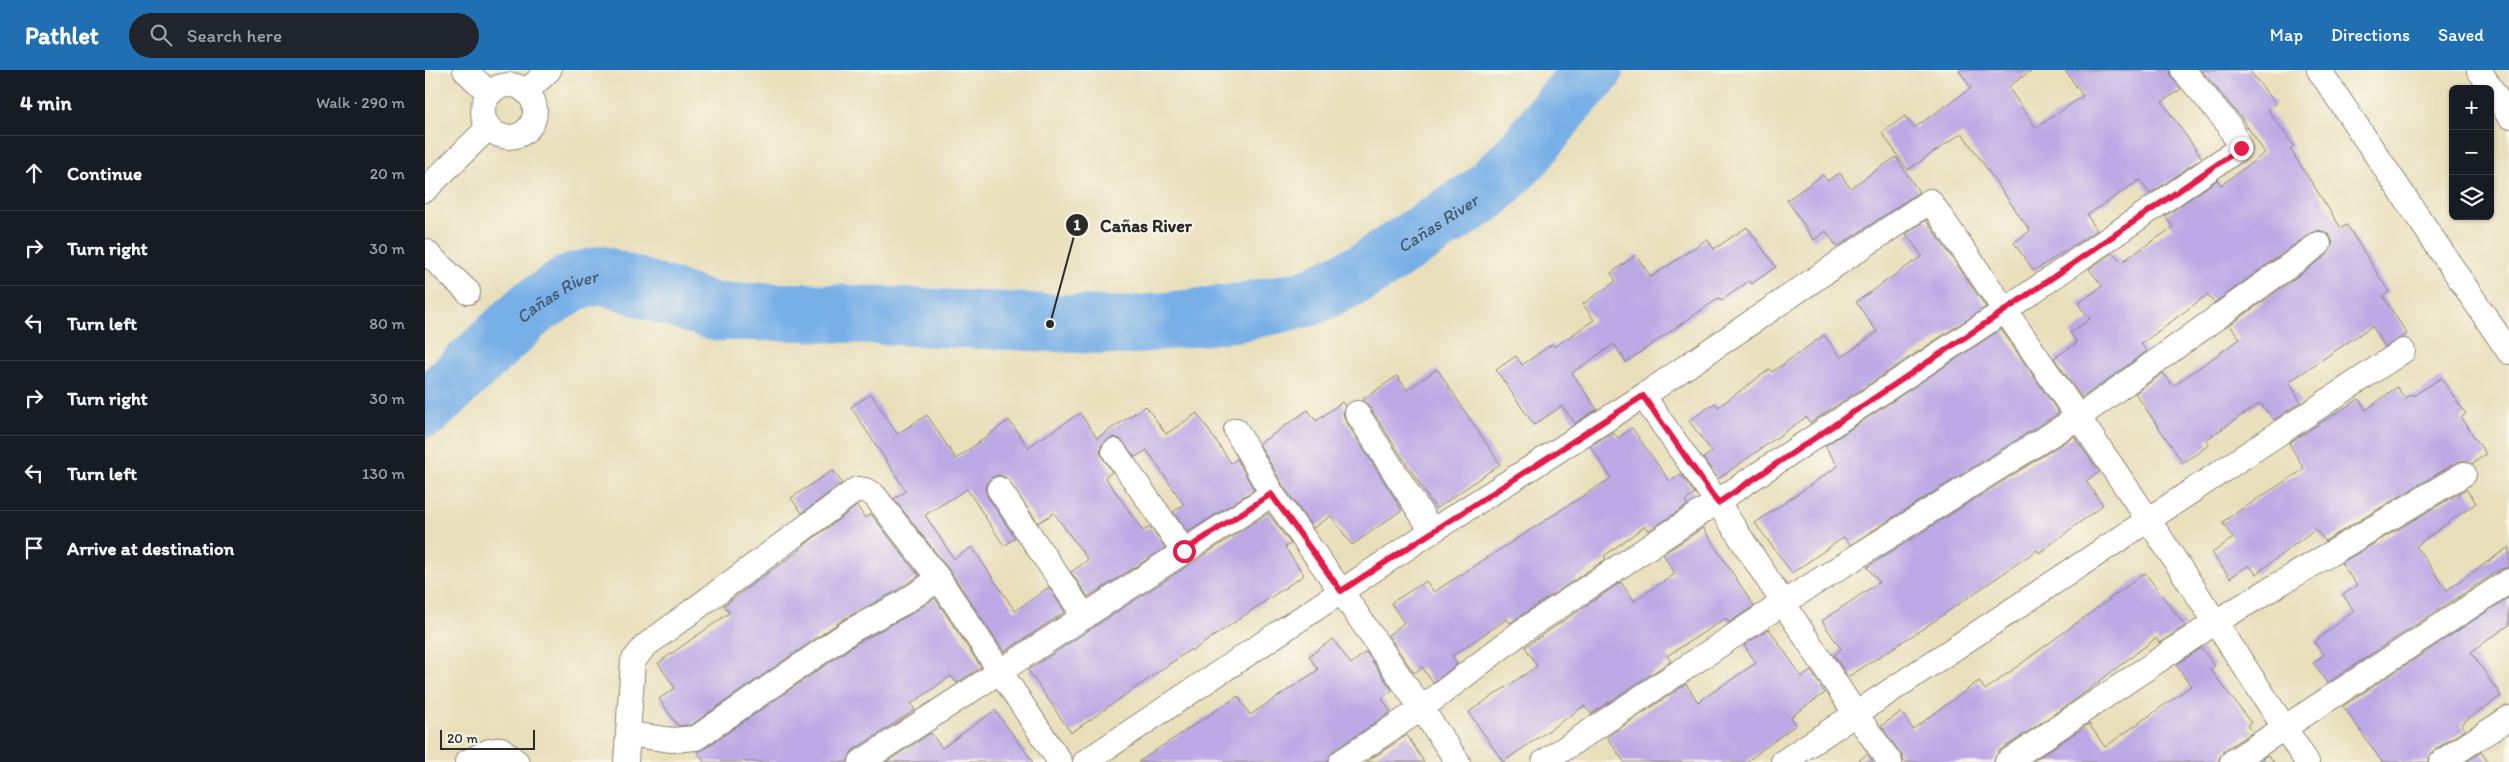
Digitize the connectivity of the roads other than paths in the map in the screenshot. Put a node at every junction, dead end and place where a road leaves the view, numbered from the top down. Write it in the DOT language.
graph roads {
  1 [pos="465,70"];
  2 [pos="549,70"];
  3 [pos="2183,70"];
  4 [pos="2319,70"];
  5 [pos="2479,70"];
  6 [pos="526,92"];
  7 [pos="490,94"];
  8 [pos="2509,116"];
  9 [pos="489,127"];
  10 [pos="425,190"];
  11 [pos="2319,244"];
  12 [pos="425,251"];
  13 [pos="469,292"];
  14 [pos="2004,311"];
  15 [pos="2403,350"];
  16 [pos="2509,352"];
  17 [pos="1643,396"];
  18 [pos="1357,413"];
  19 [pos="2079,417"];
  20 [pos="1236,430"];
  21 [pos="1114,451"];
  22 [pos="2464,474"];
  23 [pos="999,489"];
  24 [pos="1271,494"];
  25 [pos="1718,503"];
  26 [pos="2148,518"];
  27 [pos="1432,530"];
  28 [pos="1184,551"];
  29 [pos="939,580"];
  30 [pos="2509,581"];
  31 [pos="1341,591"];
  32 [pos="1783,603"];
  33 [pos="1085,617"];
  34 [pos="2214,623"];
  35 [pos="1001,671"];
  36 [pos="1421,709"];
  37 [pos="1855,713"];
  38 [pos="2509,718"];
  39 [pos="2283,727"];
  40 [pos="628,734"];
  41 [pos="467,762"];
  42 [pos="517,762"];
  43 [pos="626,762"];
  44 [pos="861,762"];
  45 [pos="1060,762"];
  46 [pos="1085,762"];
  47 [pos="1341,762"];
  48 [pos="1458,762"];
  49 [pos="1544,762"];
  50 [pos="1783,762"];
  51 [pos="1890,762"];
  52 [pos="2007,762"];
  53 [pos="2232,762"];
  54 [pos="2307,762"];
  55 [pos="2441,762"];
  1 -- 7 [label="street"];
  2 -- 6 [label="street"];
  3 -- 14 [label="street"];
  4 -- 16 [label="street"];
  5 -- 8 [label="street"];
  6 -- 7 [label="street"];
  6 -- 9 [label="street"];
  7 -- 9 [label="street"];
  9 -- 10 [label="street"];
  11 -- 19 [label="street"];
  12 -- 13 [label="street"];
  14 -- 17 [label="street"];
  14 -- 19 [label="street"];
  14 -- 25 [label="street"];
  15 -- 26 [label="street"];
  17 -- 25 [label="street"];
  17 -- 27 [label="street"];
  18 -- 27 [label="street"];
  19 -- 26 [label="street"];
  19 -- 32 [label="street"];
  20 -- 24 [label="street"];
  21 -- 28 [label="street"];
  22 -- 34 [label="street"];
  23 -- 33 [label="street"];
  24 -- 28 [label="street"];
  24 -- 31 [label="street"];
  25 -- 32 [label="street"];
  25 -- 36 [label="street"];
  26 -- 34 [label="street"];
  26 -- 37 [label="street"];
  27 -- 31 [label="street"];
  28 -- 33 [label="street"];
  29 -- 35 [label="street"];
  29 -- 40 [label="street"];
  29 -- 40 [label="street"];
  30 -- 39 [label="street"];
  31 -- 36 [label="street"];
  31 -- 46 [label="street"];
  32 -- 37 [label="street"];
  32 -- 49 [label="street"];
  33 -- 35 [label="street"];
  34 -- 39 [label="street"];
  34 -- 52 [label="street"];
  35 -- 44 [label="street"];
  35 -- 45 [label="street"];
  36 -- 47 [label="street"];
  36 -- 48 [label="street"];
  37 -- 50 [label="street"];
  37 -- 51 [label="street"];
  38 -- 55 [label="street"];
  39 -- 53 [label="street"];
  39 -- 54 [label="street"];
  40 -- 43 [label="street"];
  41 -- 42 [label="street"];
}
